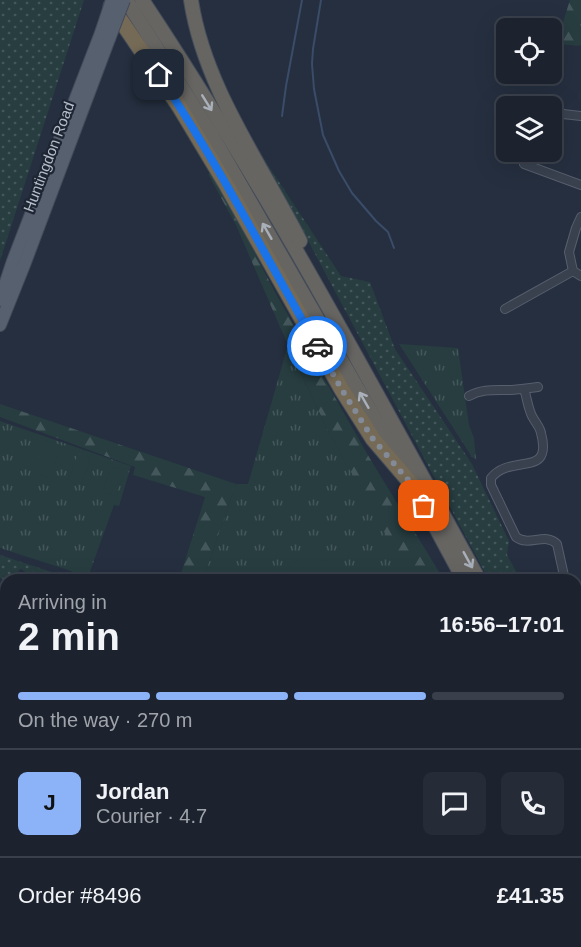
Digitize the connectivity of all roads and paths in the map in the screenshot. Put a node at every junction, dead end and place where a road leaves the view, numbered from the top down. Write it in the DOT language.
graph roads {
  1 [pos="107,0"];
  2 [pos="112,0"];
  3 [pos="118,0"];
  4 [pos="125,0"];
  5 [pos="142,0"];
  6 [pos="191,0"];
  7 [pos="137,16"];
  8 [pos="105,36"];
  9 [pos="563,114"];
  10 [pos="581,116"];
  11 [pos="524,164"];
  12 [pos="581,184"];
  13 [pos="581,217"];
  14 [pos="19,263"];
  15 [pos="573,271"];
  16 [pos="581,276"];
  17 [pos="318,288"];
  18 [pos="0,300"];
  19 [pos="506,309"];
  20 [pos="0,325"];
  21 [pos="538,387"];
  22 [pos="524,389"];
  23 [pos="469,396"];
  24 [pos="414,487"];
  25 [pos="461,574"];
  26 [pos="476,574"];
  27 [pos="564,574"];
  1 -- 24 [label="highway"];
  2 -- 8 [label="main road, Huntingdon Road, bridge"];
  3 -- 7 [label="highway"];
  4 -- 7 [label="highway"];
  4 -- 8 [label="main road, Huntingdon Road, bridge"];
  5 -- 17 [label="highway, one-way"];
  6 -- 17 [label="highway"];
  24 -- 7 [label="highway, one-way"];
  8 -- 14 [label="main road, Huntingdon Road"];
  9 -- 10 [label="street"];
  11 -- 12 [label="street"];
  13 -- 15 [label="street"];
  14 -- 18 [label="main road, Huntingdon Road"];
  14 -- 20 [label="main road, Huntingdon Road"];
  15 -- 16 [label="street"];
  15 -- 19 [label="street"];
  17 -- 26 [label="highway, one-way"];
  21 -- 22 [label="street"];
  22 -- 23 [label="street"];
  22 -- 27 [label="street"];
  24 -- 25 [label="highway"];
}
